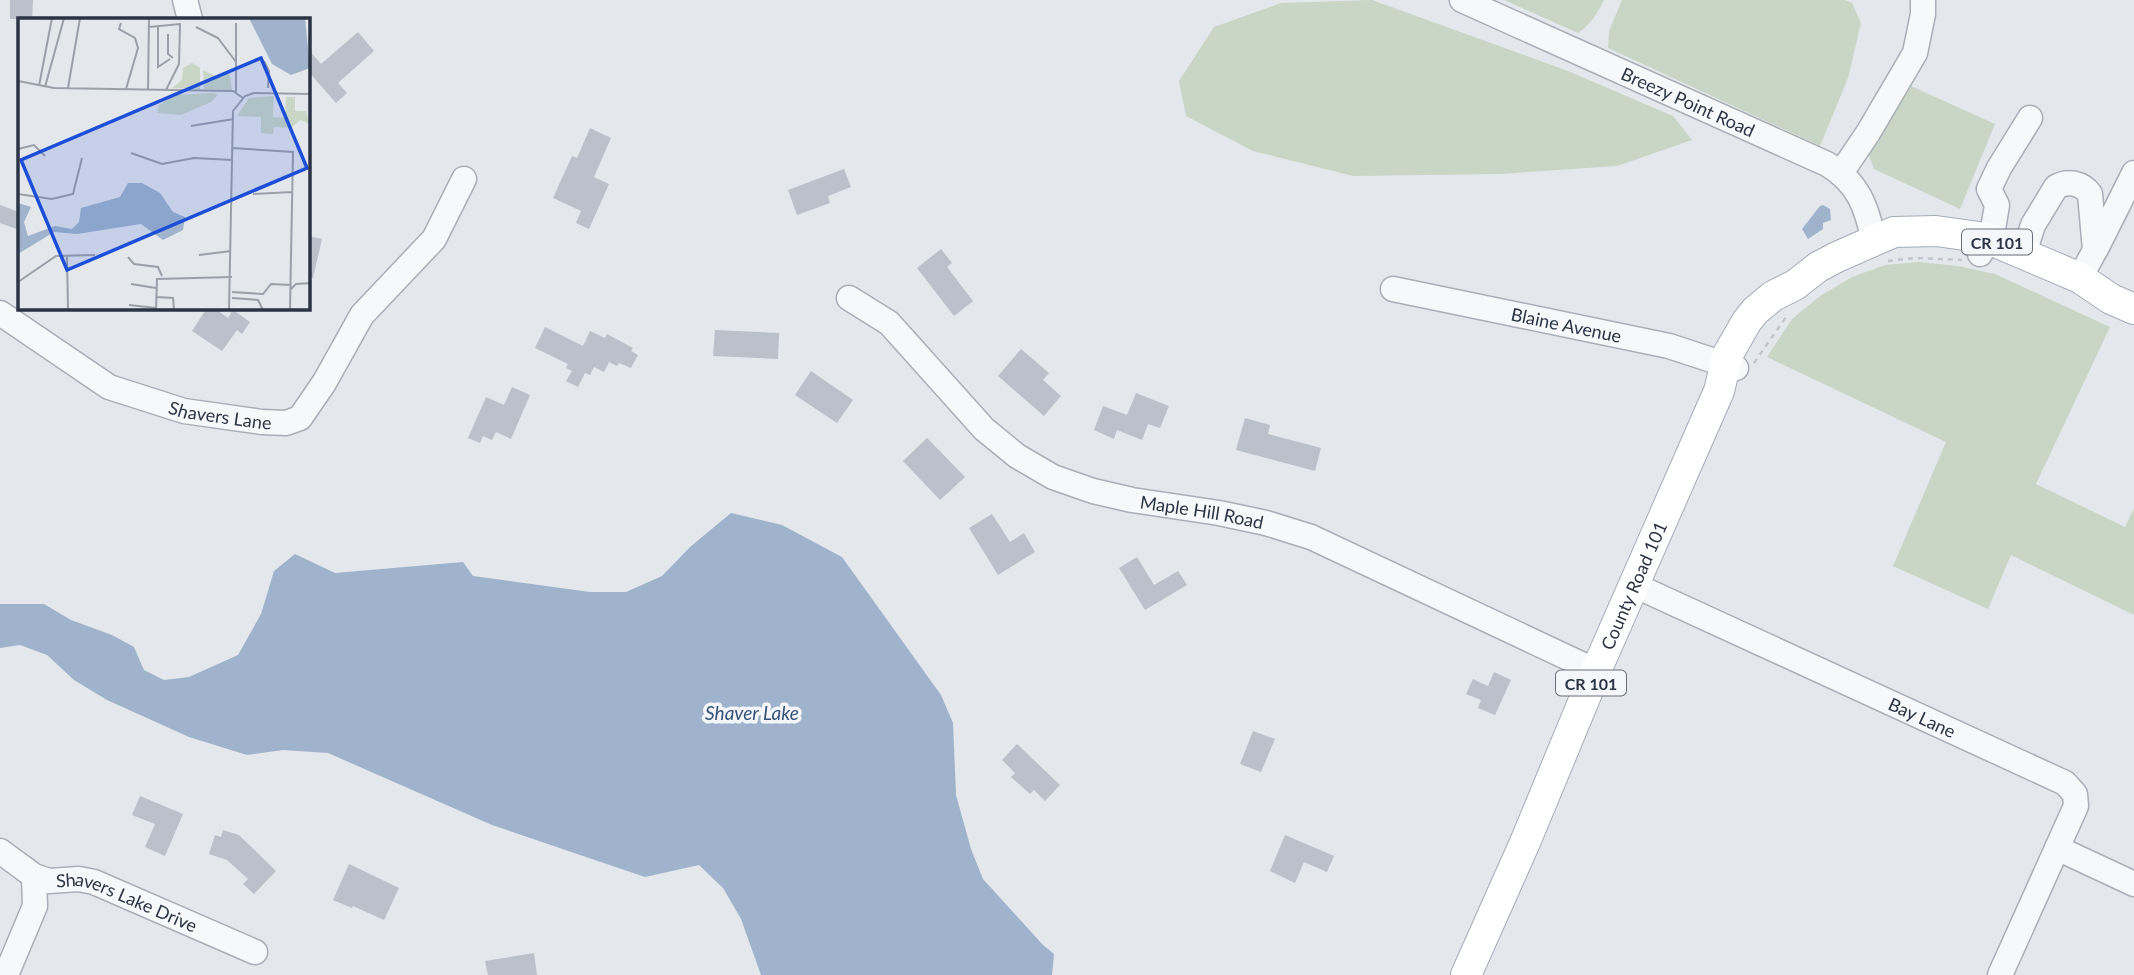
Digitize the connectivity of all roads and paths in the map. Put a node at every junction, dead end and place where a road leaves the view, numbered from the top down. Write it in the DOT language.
graph roads {
  1 [pos="185,0"];
  2 [pos="1462,0"];
  3 [pos="1923,0"];
  4 [pos="190,18"];
  5 [pos="2030,118"];
  6 [pos="1841,173"];
  7 [pos="2134,173"];
  8 [pos="464,179"];
  9 [pos="2095,250"];
  10 [pos="1978,251"];
  11 [pos="1877,253"];
  12 [pos="2024,253"];
  13 [pos="2081,278"];
  14 [pos="1393,289"];
  15 [pos="849,298"];
  16 [pos="1793,298"];
  17 [pos="2123,304"];
  18 [pos="0,313"];
  19 [pos="1732,374"];
  20 [pos="1634,586"];
  21 [pos="1596,671"];
  22 [pos="2057,849"];
  23 [pos="0,851"];
  24 [pos="34,876"];
  25 [pos="2134,884"];
  26 [pos="255,951"];
  27 [pos="6,975"];
  28 [pos="1466,975"];
  29 [pos="2000,975"];
  1 -- 4 [label="street"];
  2 -- 6 [label="street, Breezy Point Road"];
  3 -- 6 [label="street"];
  5 -- 10 [label="street"];
  6 -- 11 [label="street, Breezy Point Road"];
  7 -- 9 [label="street"];
  8 -- 18 [label="street, Shavers Lane"];
  9 -- 12 [label="street"];
  9 -- 13 [label="street"];
  10 -- 11 [label="path"];
  10 -- 11 [label="main road, County Road 101 / CR 101"];
  10 -- 12 [label="main road, County Road 101 / CR 101"];
  10 -- 17 [label="main road, County Road 101 / CR 101"];
  11 -- 16 [label="main road, County Road 101 / CR 101"];
  12 -- 13 [label="main road, County Road 101 / CR 101"];
  13 -- 17 [label="main road, County Road 101 / CR 101"];
  14 -- 19 [label="street, Blaine Avenue"];
  15 -- 21 [label="street, Maple Hill Road"];
  16 -- 19 [label="path"];
  16 -- 19 [label="main road, County Road 101 / CR 101"];
  19 -- 20 [label="main road, County Road 101 / CR 101"];
  20 -- 21 [label="main road, County Road 101 / CR 101"];
  20 -- 22 [label="street, Bay Lane"];
  21 -- 28 [label="main road, County Road 101 / CR 101"];
  22 -- 25 [label="street"];
  22 -- 29 [label="street, Bay Lane"];
  23 -- 24 [label="street, Shavers Lake Drive"];
  24 -- 26 [label="street, Shavers Lake Drive"];
  24 -- 27 [label="street"];
}
